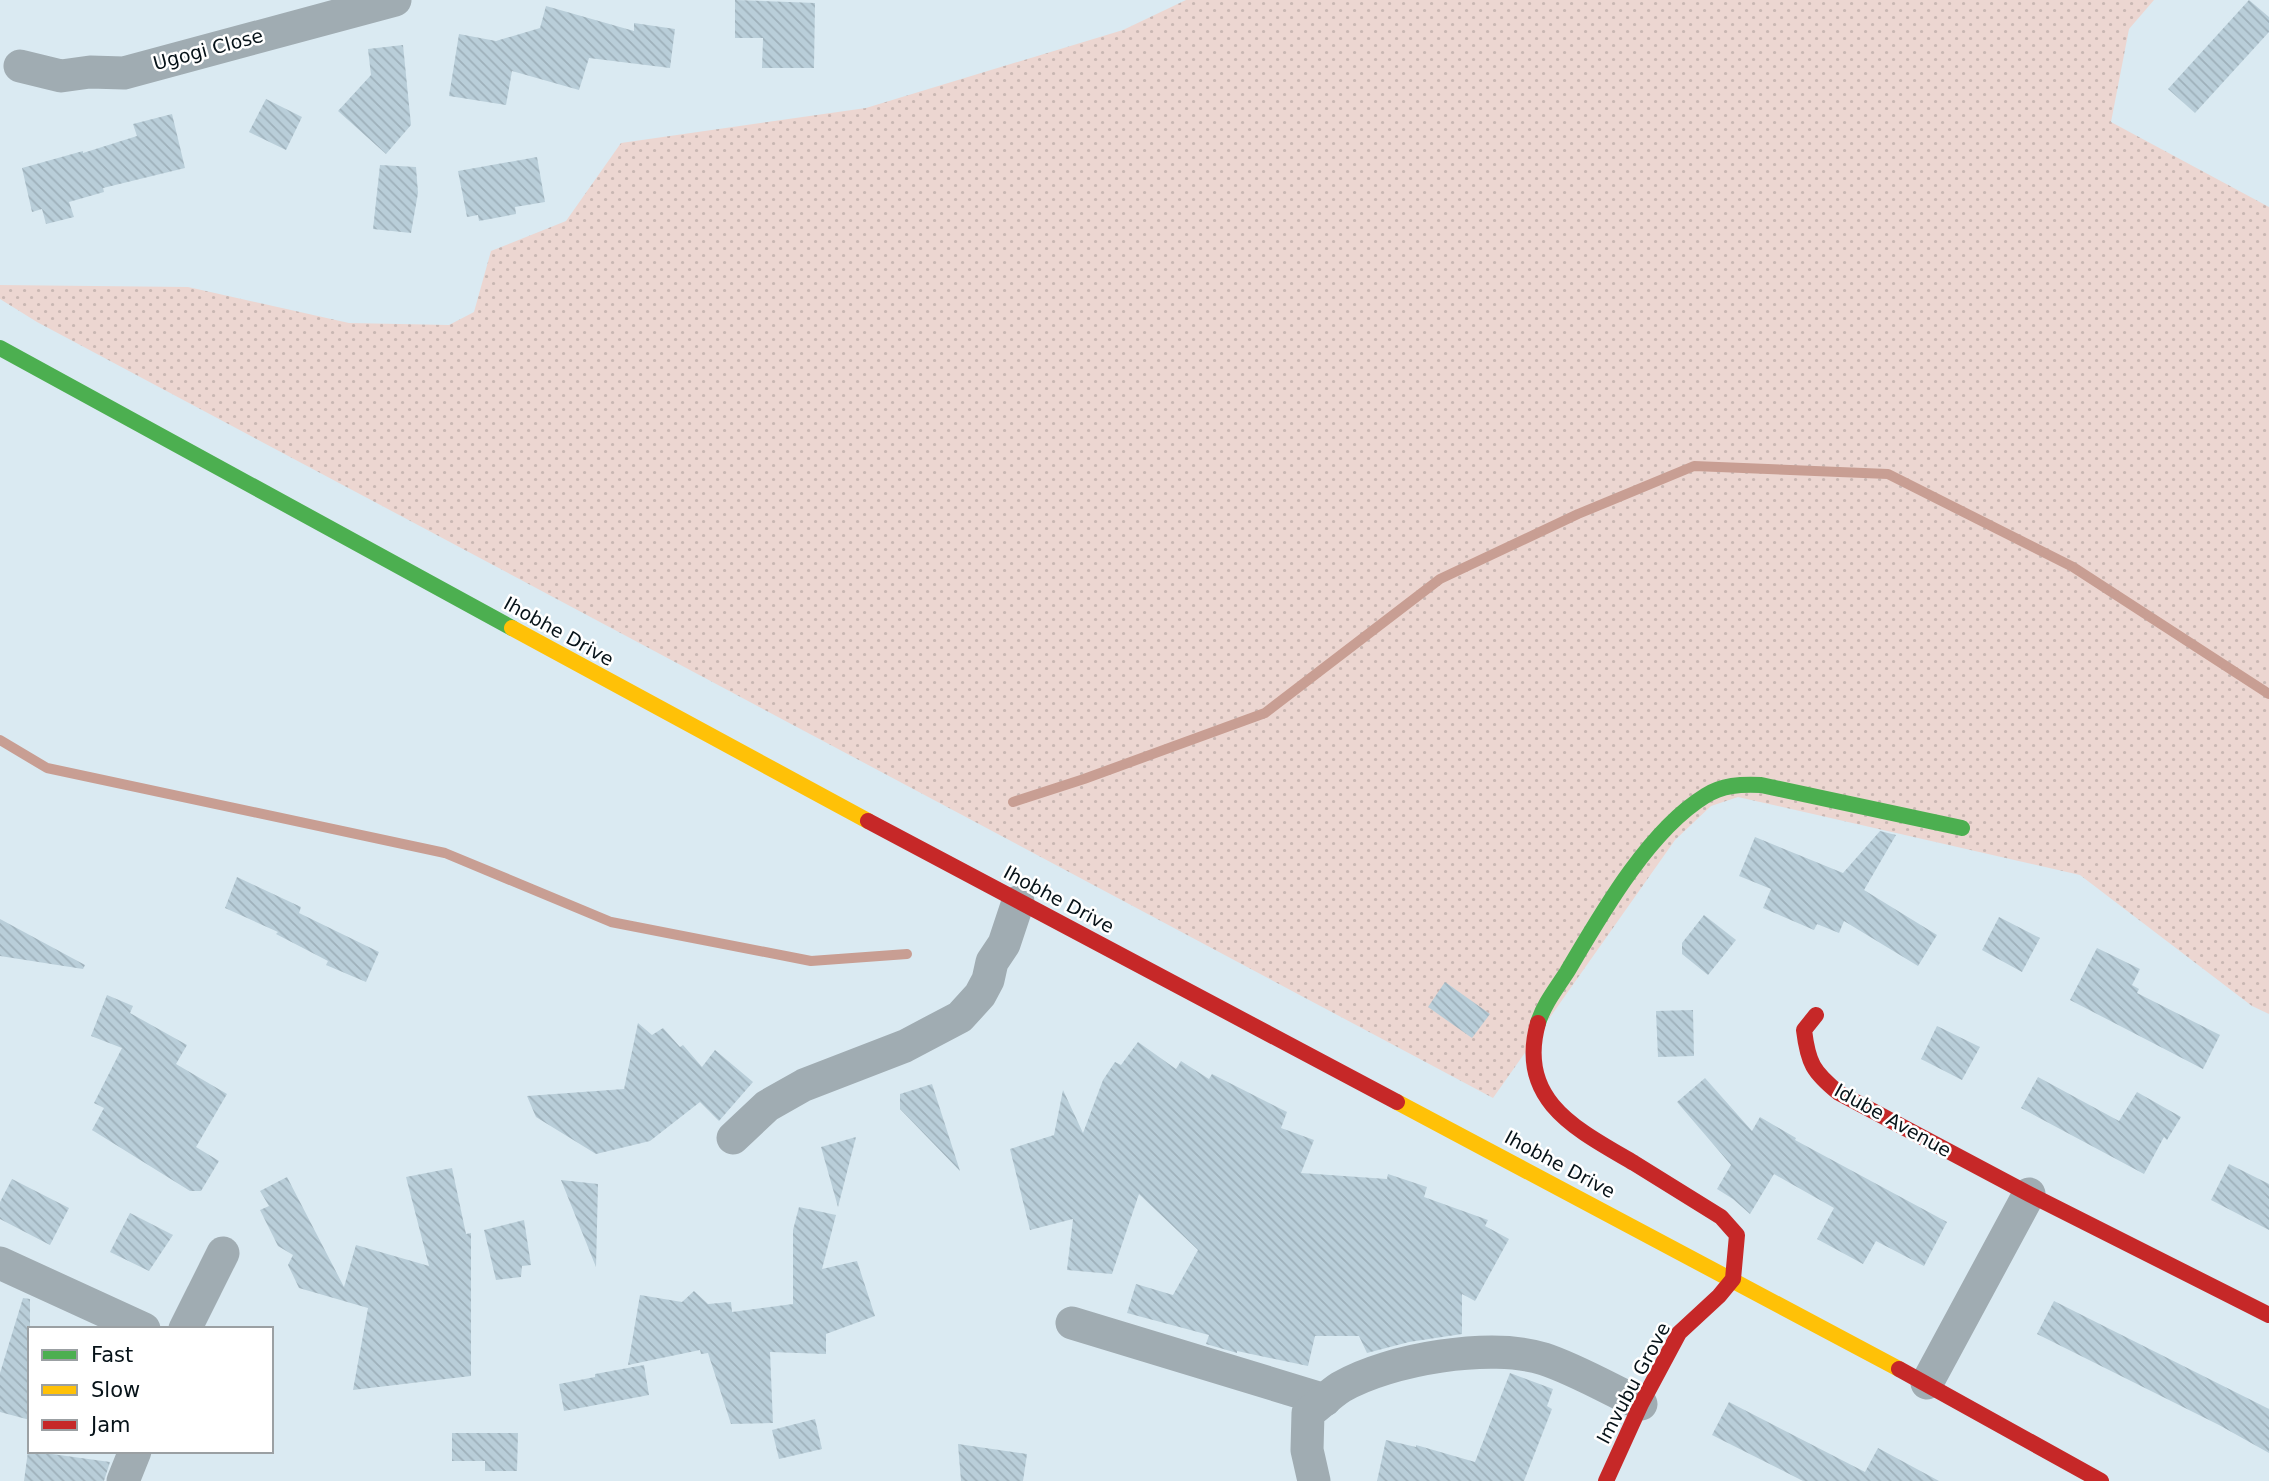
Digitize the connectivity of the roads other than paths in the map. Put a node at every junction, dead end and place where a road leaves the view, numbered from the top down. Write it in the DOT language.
graph roads {
  1 [pos="395,0"];
  2 [pos="20,66"];
  3 [pos="0,348"];
  4 [pos="1962,828"];
  5 [pos="1018,902"];
  6 [pos="1816,1015"];
  7 [pos="733,1138"];
  8 [pos="2029,1194"];
  9 [pos="223,1253"];
  10 [pos="0,1263"];
  11 [pos="1733,1279"];
  12 [pos="2269,1315"];
  13 [pos="1073,1323"];
  14 [pos="140,1327"];
  15 [pos="186,1327"];
  16 [pos="1927,1383"];
  17 [pos="1325,1400"];
  18 [pos="1641,1404"];
  19 [pos="134,1453"];
  20 [pos="123,1481"];
  21 [pos="1314,1481"];
  22 [pos="1606,1481"];
  23 [pos="2101,1481"];
  1 -- 2 [label="street, Ugogi Close"];
  3 -- 5 [label="street, Ihobhe Drive"];
  4 -- 11 [label="street"];
  5 -- 7 [label="street"];
  5 -- 11 [label="street, Ihobhe Drive"];
  6 -- 8 [label="street, Idube Avenue"];
  8 -- 12 [label="street, Idube Avenue"];
  8 -- 16 [label="street"];
  9 -- 15 [label="street"];
  10 -- 14 [label="street"];
  11 -- 16 [label="street, Ihobhe Drive"];
  11 -- 18 [label="street, Imvubu Grove"];
  13 -- 17 [label="street"];
  16 -- 23 [label="street, Ihobhe Drive"];
  17 -- 18 [label="street"];
  17 -- 21 [label="street"];
  18 -- 22 [label="street, Imvubu Grove"];
  19 -- 20 [label="street"];
}
